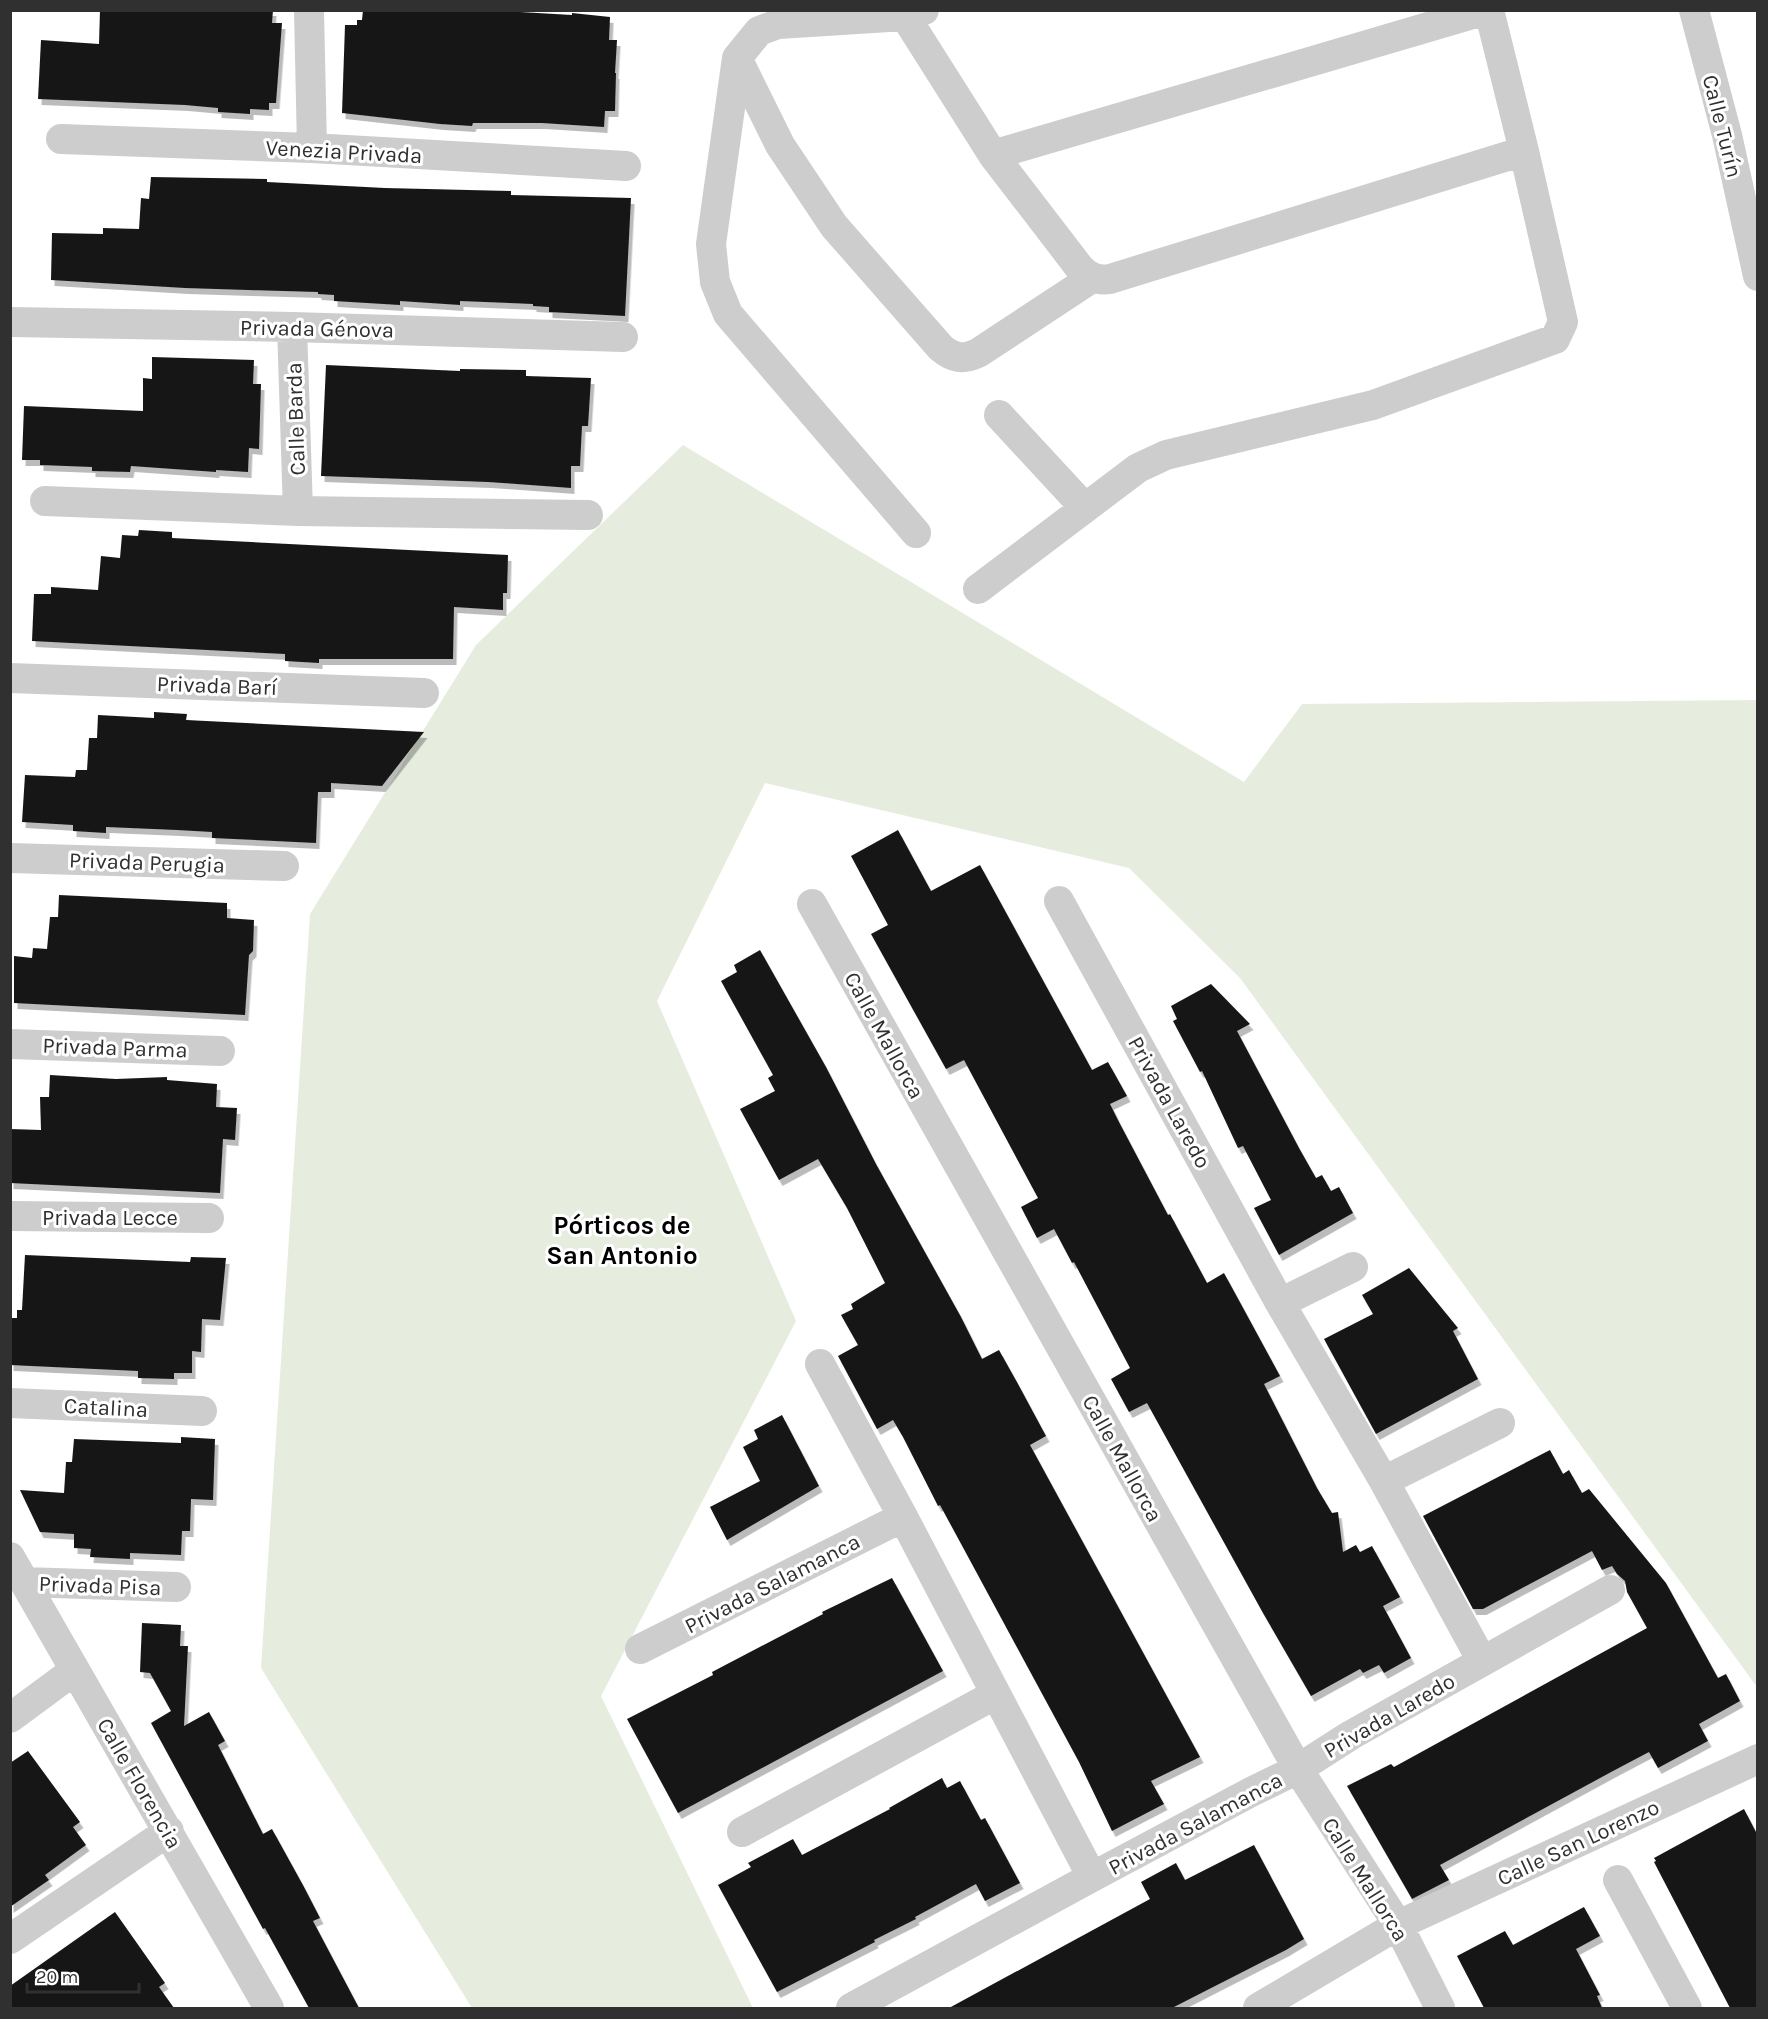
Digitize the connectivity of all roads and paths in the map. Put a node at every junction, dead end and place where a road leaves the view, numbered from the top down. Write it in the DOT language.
graph roads {
  1 [pos="309,10"];
  2 [pos="1488,10"];
  3 [pos="1694,10"];
  4 [pos="911,12"];
  5 [pos="737,58"];
  6 [pos="61,140"];
  7 [pos="312,148"];
  8 [pos="1524,151"];
  9 [pos="993,155"];
  10 [pos="626,166"];
  11 [pos="1758,276"];
  12 [pos="1092,278"];
  13 [pos="10,322"];
  14 [pos="292,327"];
  15 [pos="623,337"];
  16 [pos="999,415"];
  17 [pos="45,501"];
  18 [pos="1085,508"];
  19 [pos="298,511"];
  20 [pos="588,515"];
  21 [pos="916,533"];
  22 [pos="978,589"];
  23 [pos="10,678"];
  24 [pos="424,693"];
  25 [pos="10,858"];
  26 [pos="284,866"];
  27 [pos="1059,901"];
  28 [pos="812,904"];
  29 [pos="10,1044"];
  30 [pos="220,1051"];
  31 [pos="10,1216"];
  32 [pos="209,1218"];
  33 [pos="1353,1267"];
  34 [pos="1280,1303"];
  35 [pos="820,1364"];
  36 [pos="10,1403"];
  37 [pos="202,1412"];
  38 [pos="1500,1423"];
  39 [pos="1384,1480"];
  40 [pos="903,1517"];
  41 [pos="17,1570"];
  42 [pos="176,1587"];
  43 [pos="1610,1590"];
  44 [pos="640,1649"];
  45 [pos="1482,1661"];
  46 [pos="75,1670"];
  47 [pos="996,1694"];
  48 [pos="10,1718"];
  49 [pos="1758,1759"];
  50 [pos="1298,1769"];
  51 [pos="169,1831"];
  52 [pos="742,1832"];
  53 [pos="1092,1877"];
  54 [pos="1618,1880"];
  55 [pos="1398,1925"];
  56 [pos="10,1939"];
  57 [pos="259,2005"];
  58 [pos="851,2008"];
  59 [pos="1258,2008"];
  60 [pos="1440,2008"];
  61 [pos="1687,2008"];
  1 -- 7 [label="street"];
  2 -- 8 [label="street"];
  2 -- 9 [label="street"];
  3 -- 11 [label="street, Calle Turín"];
  4 -- 5 [label="street"];
  4 -- 9 [label="street"];
  5 -- 12 [label="street"];
  5 -- 21 [label="street"];
  6 -- 7 [label="street, Venezia Privada"];
  7 -- 10 [label="street, Venezia Privada"];
  8 -- 12 [label="street"];
  8 -- 18 [label="street"];
  9 -- 12 [label="street"];
  13 -- 14 [label="street, Privada Génova"];
  14 -- 15 [label="street, Privada Génova"];
  14 -- 19 [label="street, Calle Barda"];
  16 -- 18 [label="street"];
  17 -- 19 [label="street"];
  18 -- 22 [label="street"];
  19 -- 20 [label="street"];
  23 -- 24 [label="street, Privada Barí"];
  25 -- 26 [label="street, Privada Perugia"];
  27 -- 34 [label="street, Privada Laredo"];
  28 -- 50 [label="street, Calle Mallorca"];
  29 -- 30 [label="street, Privada Parma"];
  31 -- 32 [label="street, Privada Lecce"];
  33 -- 34 [label="street"];
  34 -- 39 [label="street, Privada Laredo"];
  35 -- 40 [label="street, Privada Salamanca"];
  36 -- 37 [label="street, Catalina"];
  38 -- 39 [label="street"];
  39 -- 45 [label="street, Privada Laredo"];
  40 -- 44 [label="street, Privada Salamanca"];
  40 -- 47 [label="street, Privada Salamanca"];
  41 -- 42 [label="street, Privada Pisa"];
  41 -- 46 [label="street, Calle Florencia"];
  43 -- 45 [label="street, Privada Laredo"];
  45 -- 50 [label="street, Privada Laredo"];
  46 -- 48 [label="street"];
  46 -- 51 [label="street, Calle Florencia"];
  47 -- 52 [label="street"];
  47 -- 53 [label="street, Privada Salamanca"];
  49 -- 55 [label="street, Calle San Lorenzo"];
  50 -- 53 [label="street, Privada Salamanca"];
  50 -- 55 [label="street, Calle Mallorca"];
  51 -- 56 [label="street"];
  51 -- 57 [label="street, Calle Florencia"];
  53 -- 58 [label="street, Privada Salamanca"];
  54 -- 61 [label="street"];
  55 -- 59 [label="street, Calle San Lorenzo"];
  55 -- 60 [label="street, Calle Mallorca"];
}
